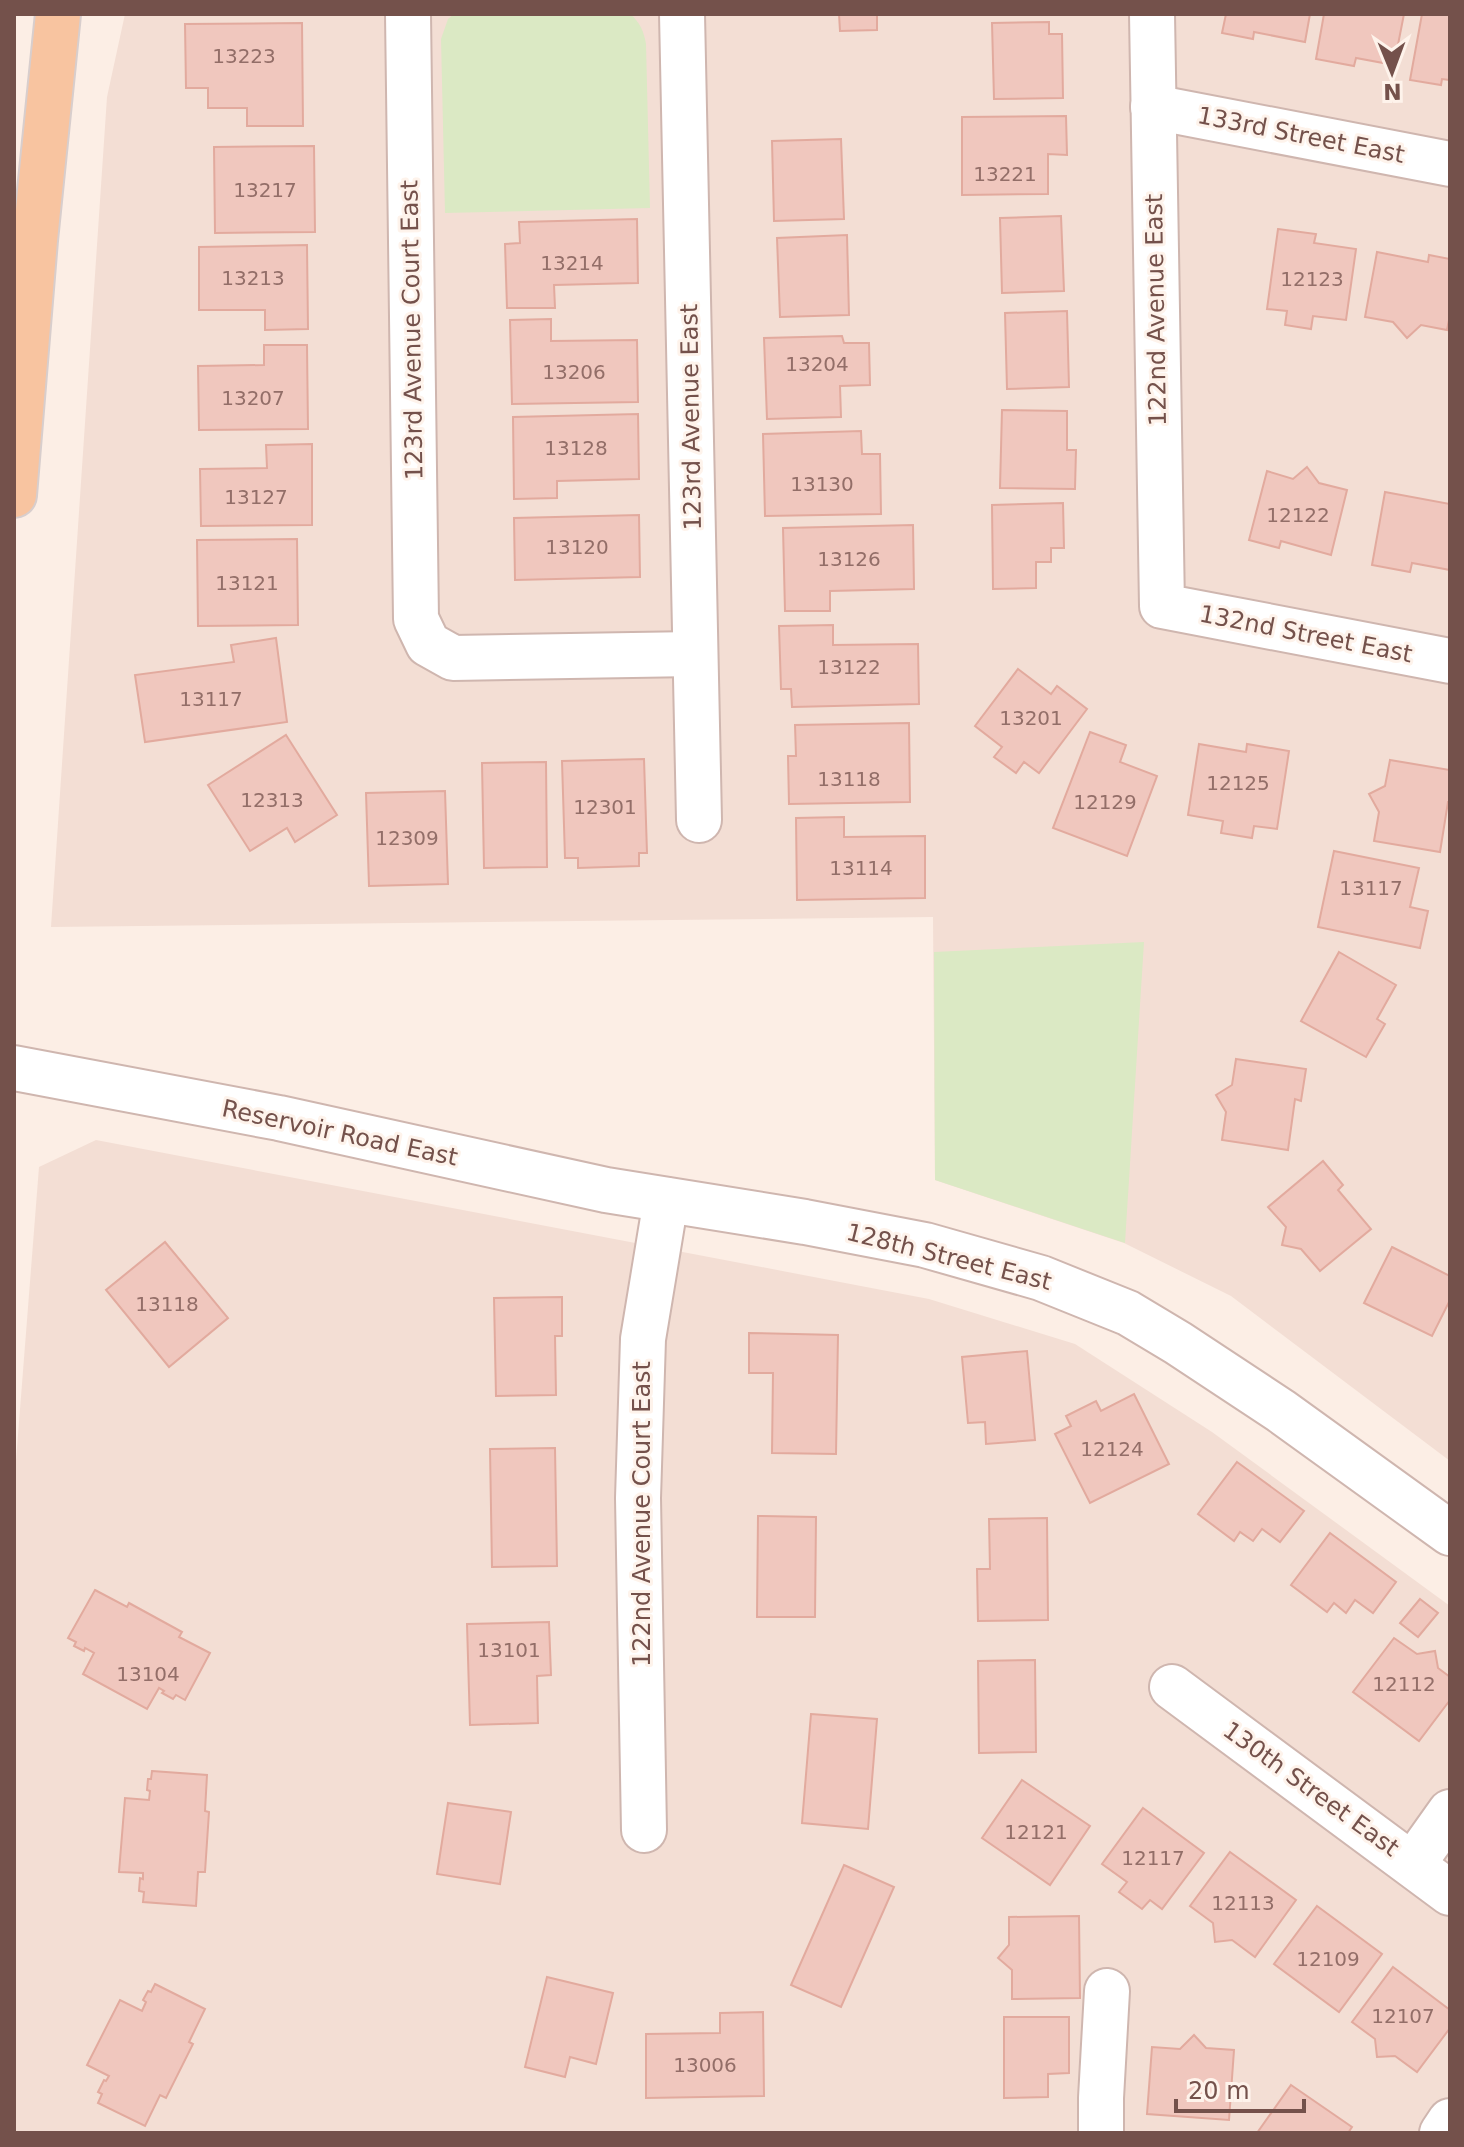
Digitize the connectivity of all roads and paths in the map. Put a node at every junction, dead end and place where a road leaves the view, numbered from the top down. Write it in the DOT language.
graph roads {
  1 [pos="58,14"];
  2 [pos="408,14"];
  3 [pos="682,14"];
  4 [pos="1152,14"];
  5 [pos="1153,107"];
  6 [pos="1450,164"];
  7 [pos="16,428"];
  8 [pos="14,495"];
  9 [pos="1162,606"];
  10 [pos="695,654"];
  11 [pos="1450,661"];
  12 [pos="699,820"];
  13 [pos="14,1068"];
  14 [pos="666,1200"];
  15 [pos="1450,1533"];
  16 [pos="1172,1687"];
  17 [pos="1450,1812"];
  18 [pos="644,1830"];
  19 [pos="1413,1864"];
  20 [pos="1450,1893"];
  21 [pos="1107,1991"];
  22 [pos="1450,2121"];
  23 [pos="1101,2133"];
  24 [pos="1442,2133"];
  1 -- 7 [label="main road"];
  2 -- 10 [label="street, 123rd Avenue Court East"];
  3 -- 10 [label="street, 123rd Avenue East"];
  4 -- 5 [label="street, 122nd Avenue East"];
  5 -- 6 [label="street, 133rd Street East"];
  5 -- 9 [label="street, 122nd Avenue East"];
  7 -- 8 [label="main road"];
  9 -- 11 [label="street, 132nd Street East"];
  10 -- 12 [label="street, 123rd Avenue East"];
  13 -- 14 [label="street, Reservoir Road East"];
  14 -- 15 [label="street, 128th Street East"];
  14 -- 18 [label="street, 122nd Avenue Court East"];
  16 -- 19 [label="street, 130th Street East"];
  17 -- 19 [label="street"];
  19 -- 20 [label="street, 130th Street East"];
  21 -- 23 [label="street"];
  22 -- 24 [label="street"];
}
